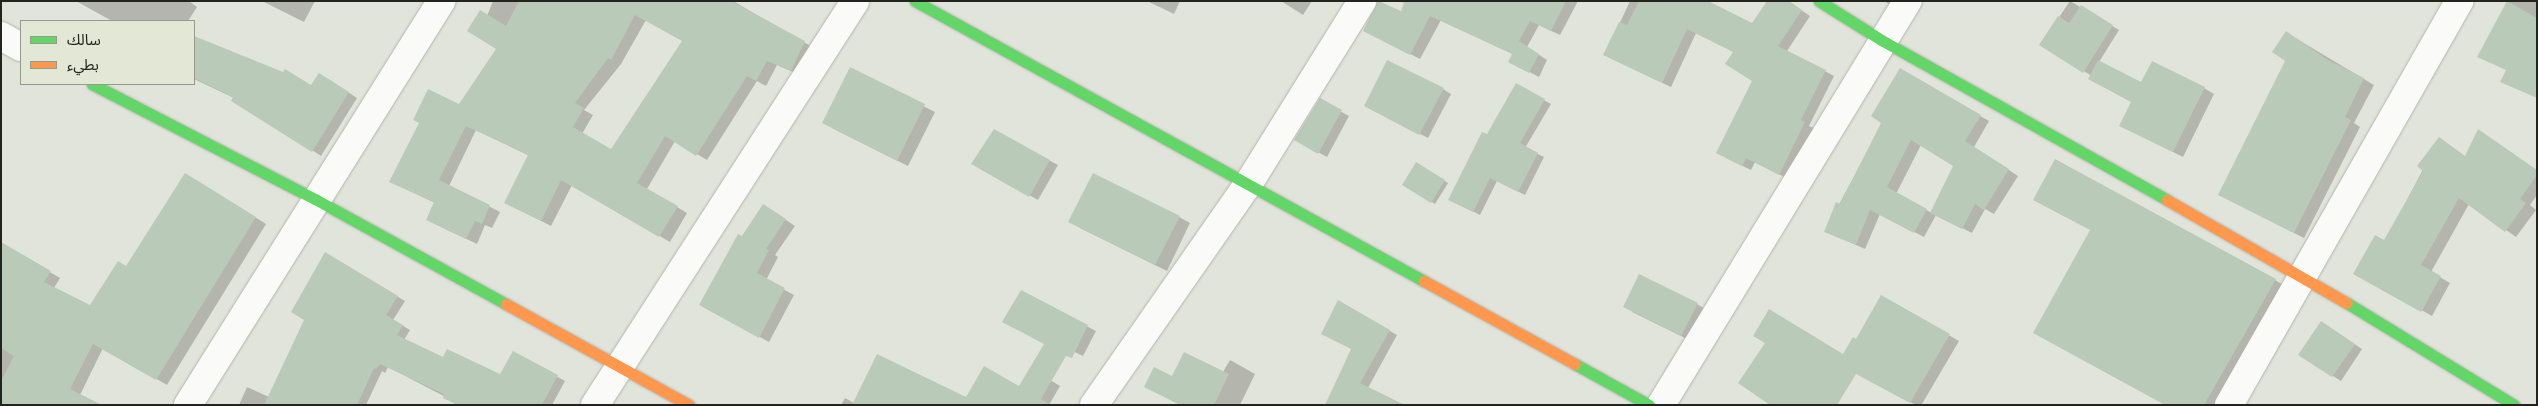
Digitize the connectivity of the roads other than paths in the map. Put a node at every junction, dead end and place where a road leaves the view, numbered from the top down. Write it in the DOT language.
graph roads {
  1 [pos="441,1"];
  2 [pos="856,1"];
  3 [pos="915,1"];
  4 [pos="1362,1"];
  5 [pos="1819,1"];
  6 [pos="1908,1"];
  7 [pos="2459,1"];
  8 [pos="1,36"];
  9 [pos="1883,41"];
  10 [pos="20,46"];
  11 [pos="94,85"];
  12 [pos="1247,186"];
  13 [pos="314,199"];
  14 [pos="2303,276"];
  15 [pos="620,366"];
  16 [pos="188,405"];
  17 [pos="596,405"];
  18 [pos="689,405"];
  19 [pos="1094,405"];
  20 [pos="1649,405"];
  21 [pos="1661,405"];
  22 [pos="2229,405"];
  23 [pos="2514,405"];
  1 -- 13 [label="street"];
  2 -- 15 [label="street"];
  3 -- 12 [label="street"];
  4 -- 12 [label="street"];
  5 -- 9 [label="street"];
  6 -- 9 [label="street"];
  7 -- 14 [label="street"];
  8 -- 10 [label="street"];
  9 -- 14 [label="street"];
  9 -- 21 [label="street"];
  11 -- 13 [label="street"];
  12 -- 19 [label="street"];
  12 -- 20 [label="street"];
  13 -- 15 [label="street"];
  13 -- 16 [label="street"];
  14 -- 22 [label="street"];
  14 -- 23 [label="street"];
  15 -- 17 [label="street"];
  15 -- 18 [label="street"];
}
